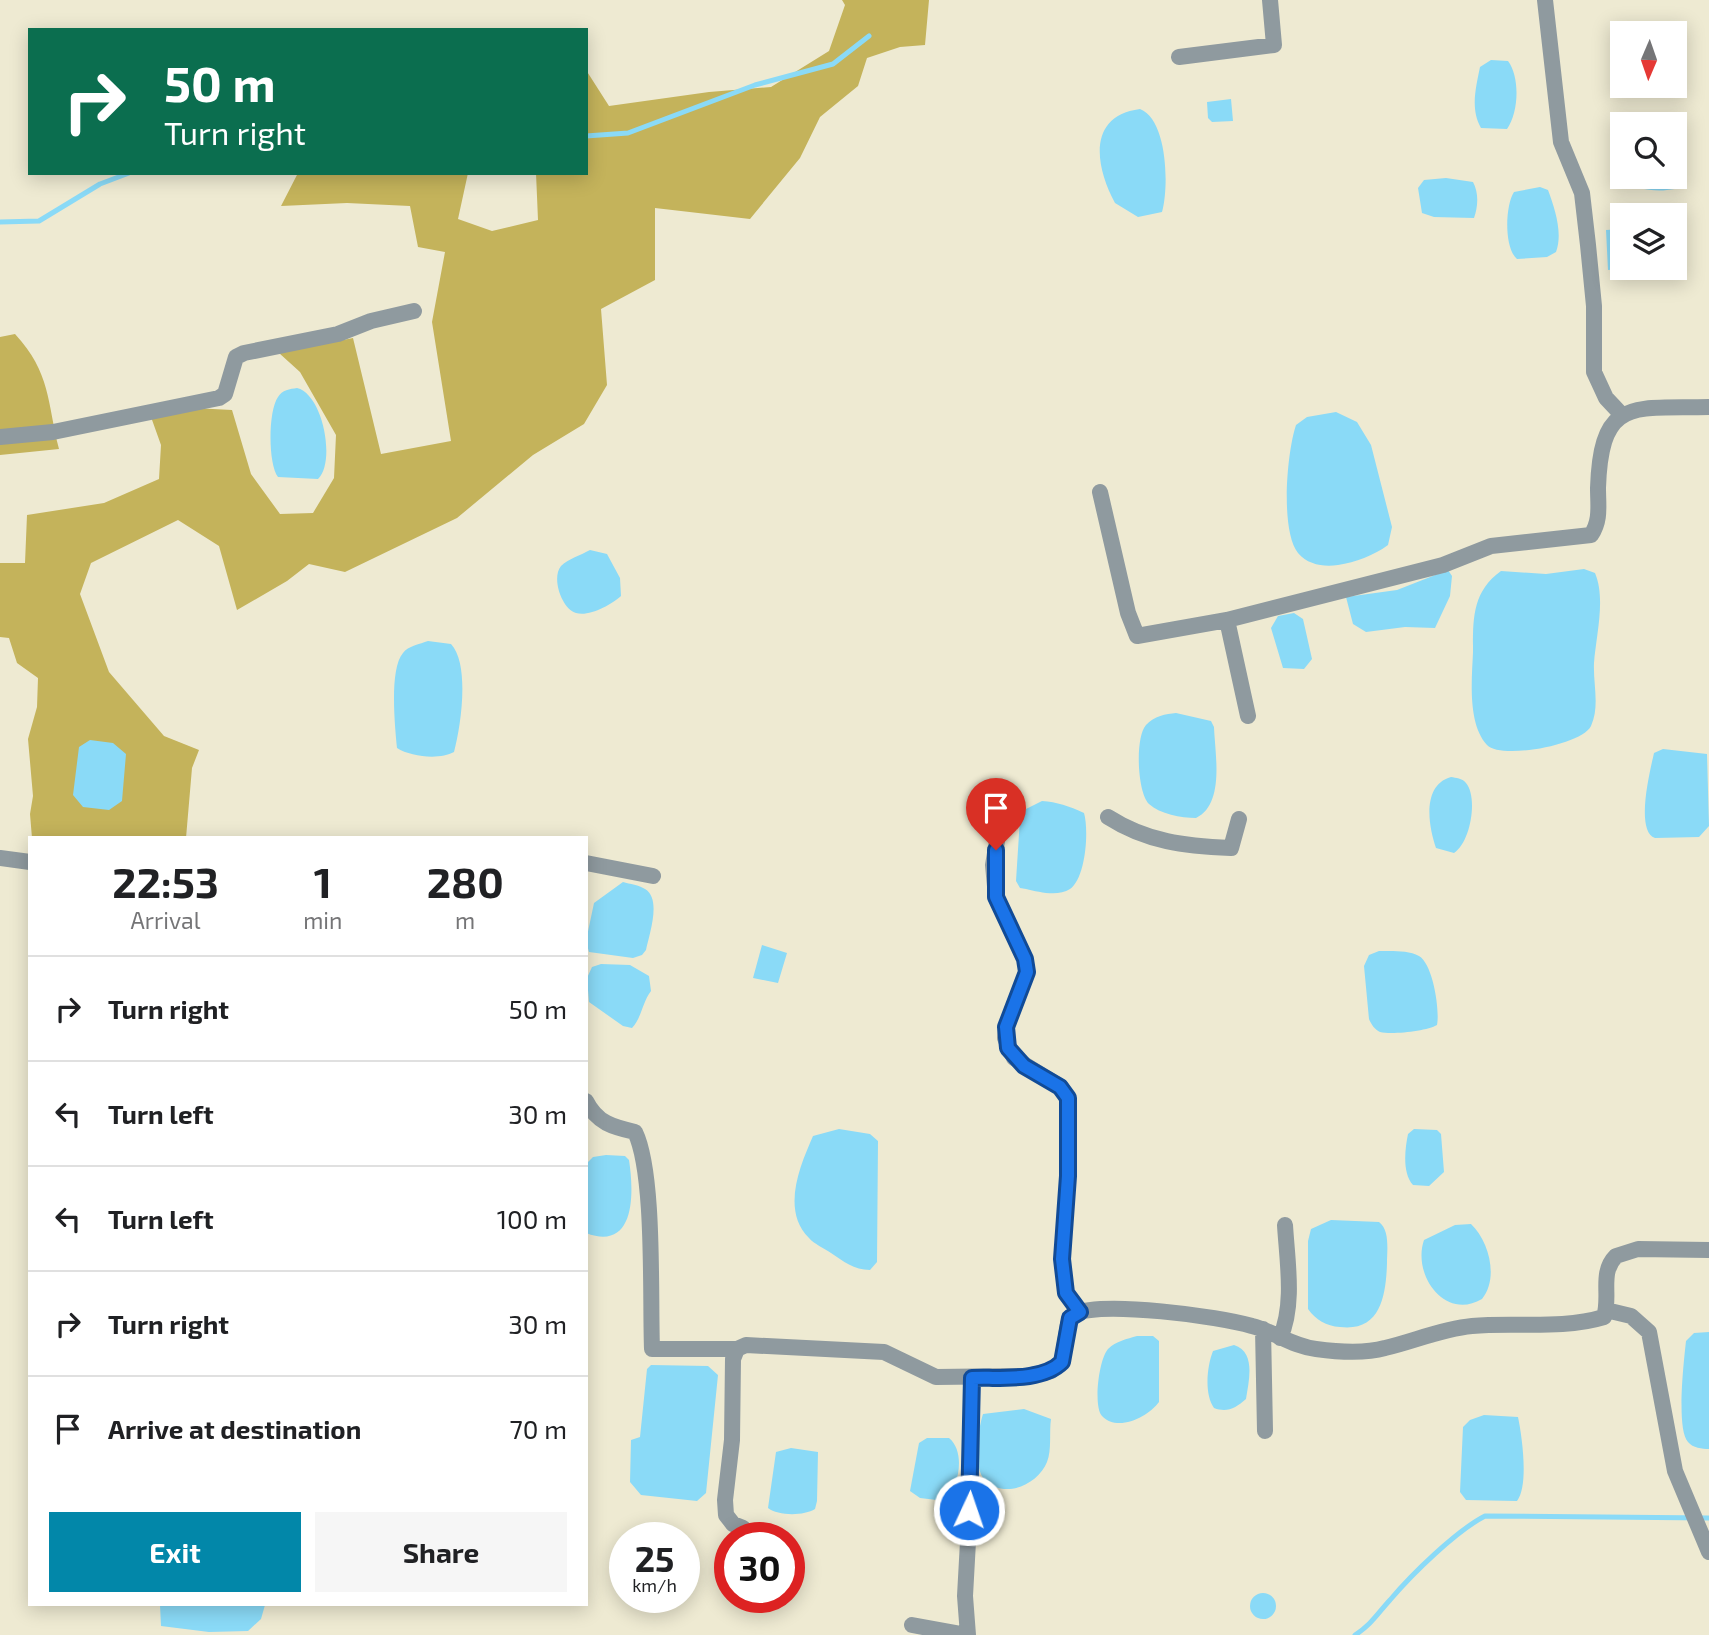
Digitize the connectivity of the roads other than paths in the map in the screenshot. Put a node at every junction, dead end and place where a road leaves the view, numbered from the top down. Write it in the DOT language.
graph roads {
  1 [pos="1270,0"];
  2 [pos="1545,0"];
  3 [pos="1179,57"];
  4 [pos="414,311"];
  5 [pos="1709,407"];
  6 [pos="1621,414"];
  7 [pos="0,437"];
  8 [pos="1100,492"];
  9 [pos="1227,620"];
  10 [pos="1248,716"];
  11 [pos="1108,817"];
  12 [pos="1239,819"];
  13 [pos="998,835"];
  14 [pos="0,858"];
  15 [pos="28,862"];
  16 [pos="588,863"];
  17 [pos="653,876"];
  18 [pos="588,1105"];
  19 [pos="1285,1225"];
  20 [pos="1709,1250"];
  21 [pos="1606,1310"];
  22 [pos="1080,1312"];
  23 [pos="1263,1329"];
  24 [pos="1280,1338"];
  25 [pos="737,1349"];
  26 [pos="972,1378"];
  27 [pos="1265,1431"];
  28 [pos="731,1522"];
  29 [pos="1709,1552"];
  30 [pos="912,1625"];
  31 [pos="967,1635"];
  1 -- 3 [label="street"];
  2 -- 6 [label="street"];
  4 -- 7 [label="street"];
  5 -- 6 [label="street"];
  6 -- 9 [label="street"];
  8 -- 9 [label="street"];
  9 -- 10 [label="street"];
  11 -- 12 [label="street"];
  13 -- 22 [label="street"];
  14 -- 15 [label="street"];
  16 -- 17 [label="street"];
  18 -- 25 [label="street"];
  19 -- 24 [label="street"];
  20 -- 21 [label="street"];
  21 -- 24 [label="street"];
  21 -- 29 [label="street"];
  22 -- 23 [label="street"];
  22 -- 26 [label="street"];
  23 -- 24 [label="street"];
  23 -- 27 [label="street"];
  25 -- 26 [label="street"];
  25 -- 28 [label="street"];
  26 -- 31 [label="street"];
  30 -- 31 [label="street"];
}
